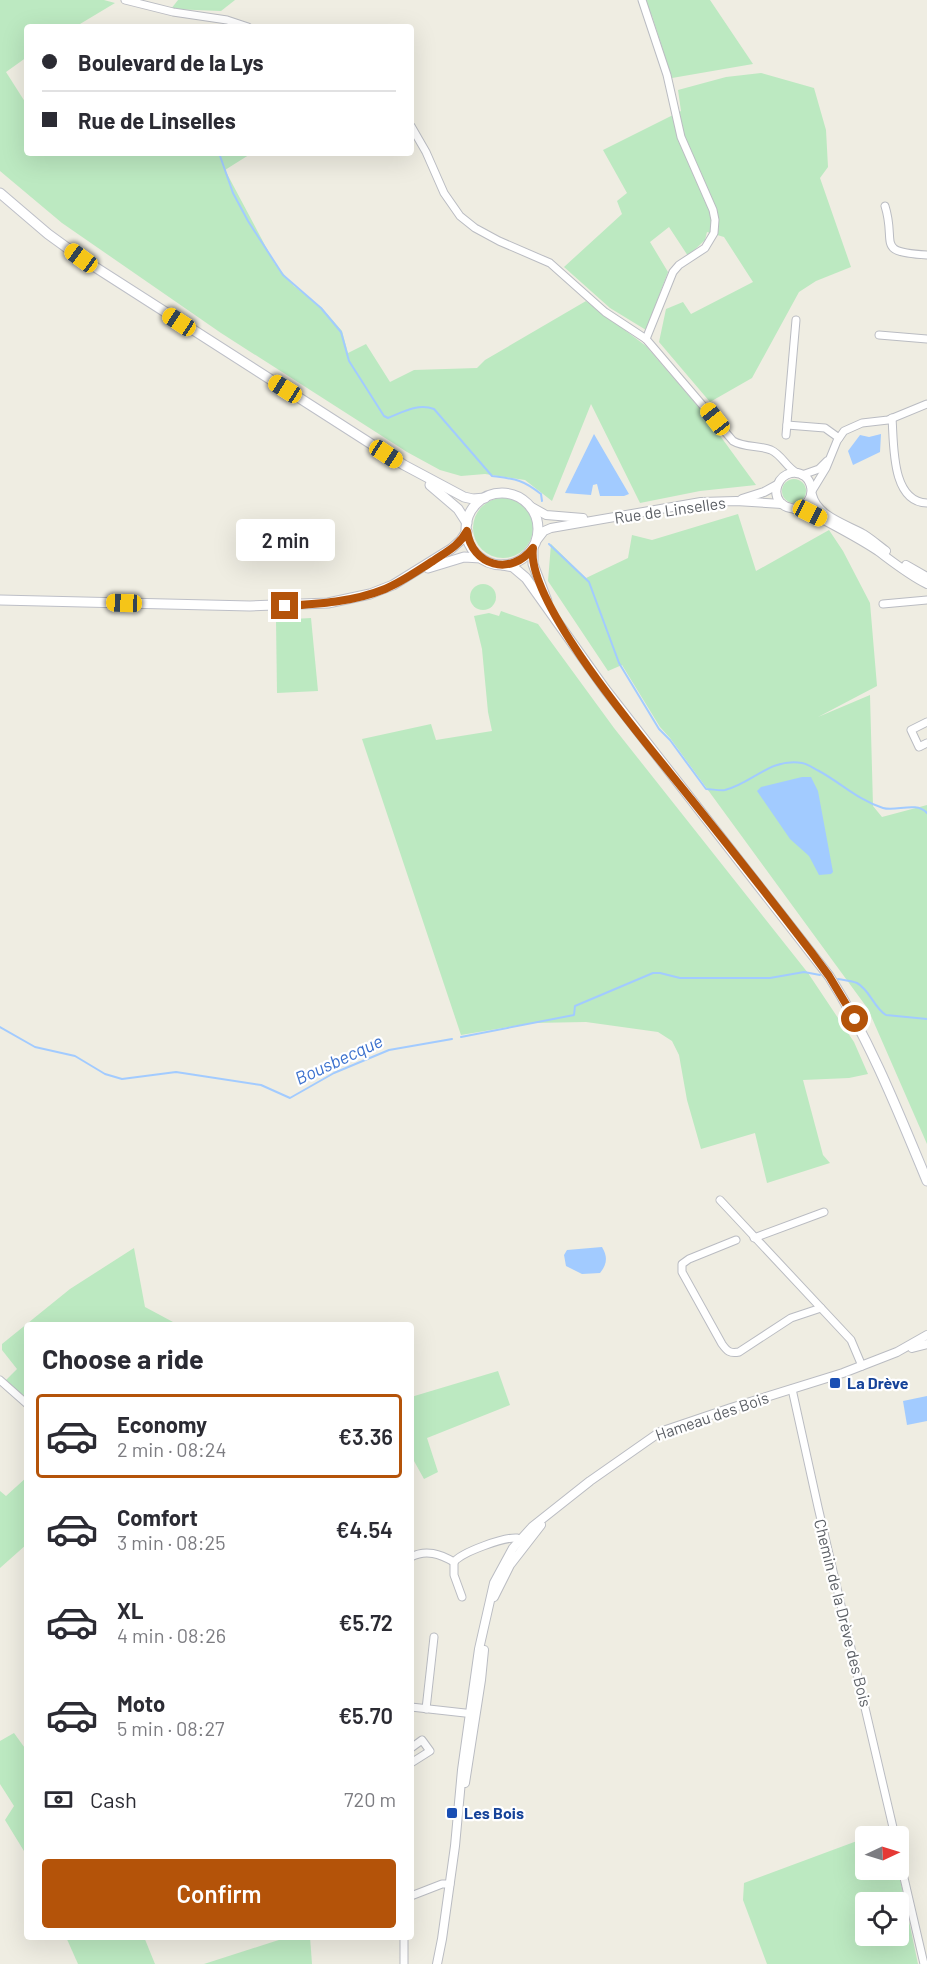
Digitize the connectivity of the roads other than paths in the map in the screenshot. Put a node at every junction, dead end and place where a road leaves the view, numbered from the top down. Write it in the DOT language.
graph roads {
  1 [pos="125,0"];
  2 [pos="642,0"];
  3 [pos="239,24"];
  4 [pos="414,130"];
  5 [pos="0,193"];
  6 [pos="885,206"];
  7 [pos="927,255"];
  8 [pos="796,320"];
  9 [pos="879,335"];
  10 [pos="646,339"];
  11 [pos="927,339"];
  12 [pos="927,404"];
  13 [pos="892,418"];
  14 [pos="787,425"];
  15 [pos="786,435"];
  16 [pos="839,438"];
  17 [pos="778,455"];
  18 [pos="831,457"];
  19 [pos="404,465"];
  20 [pos="799,474"];
  21 [pos="778,482"];
  22 [pos="812,493"];
  23 [pos="485,498"];
  24 [pos="736,501"];
  25 [pos="927,503"];
  26 [pos="782,504"];
  27 [pos="530,506"];
  28 [pos="794,509"];
  29 [pos="604,519"];
  30 [pos="467,527"];
  31 [pos="535,544"];
  32 [pos="482,558"];
  33 [pos="503,565"];
  34 [pos="412,574"];
  35 [pos="927,578"];
  36 [pos="927,584"];
  37 [pos="0,600"];
  38 [pos="927,600"];
  39 [pos="883,604"];
  40 [pos="566,634"];
  41 [pos="927,722"];
  42 [pos="927,743"];
  43 [pos="927,1182"];
  44 [pos="720,1200"];
  45 [pos="824,1212"];
  46 [pos="754,1238"];
  47 [pos="736,1240"];
  48 [pos="821,1308"];
  49 [pos="927,1335"];
  50 [pos="927,1344"];
  51 [pos="897,1352"];
  52 [pos="862,1366"];
  53 [pos="0,1380"];
  54 [pos="792,1389"];
  55 [pos="24,1401"];
  56 [pos="523,1542"];
  57 [pos="414,1555"];
  58 [pos="454,1562"];
  59 [pos="462,1597"];
  60 [pos="434,1637"];
  61 [pos="414,1707"];
  62 [pos="426,1708"];
  63 [pos="472,1714"];
  64 [pos="414,1746"];
  65 [pos="414,1761"];
  66 [pos="893,1826"];
  67 [pos="904,1880"];
  68 [pos="450,1884"];
  69 [pos="414,1895"];
  70 [pos="404,1940"];
  71 [pos="404,1964"];
  72 [pos="436,1964"];
  73 [pos="924,1964"];
  1 -- 3 [label="street"];
  2 -- 10 [label="street"];
  4 -- 10 [label="street"];
  5 -- 19 [label="main road"];
  6 -- 7 [label="street"];
  8 -- 14 [label="street"];
  9 -- 11 [label="street"];
  10 -- 17 [label="street"];
  12 -- 13 [label="street"];
  13 -- 16 [label="street"];
  13 -- 25 [label="street"];
  14 -- 15 [label="street"];
  14 -- 16 [label="street"];
  16 -- 18 [label="street"];
  17 -- 20 [label="street"];
  17 -- 21 [label="street"];
  18 -- 20 [label="street"];
  18 -- 22 [label="street"];
  19 -- 23 [label="main road"];
  19 -- 30 [label="main road"];
  20 -- 21 [label="street"];
  20 -- 22 [label="street"];
  21 -- 24 [label="street, Rue de Linselles"];
  21 -- 26 [label="street"];
  22 -- 28 [label="street"];
  22 -- 35 [label="street"];
  23 -- 27 [label="main road"];
  23 -- 30 [label="main road"];
  24 -- 26 [label="street, Rue de Linselles"];
  24 -- 29 [label="street, Rue de Linselles"];
  26 -- 28 [label="street"];
  27 -- 29 [label="street, Rue de Linselles"];
  27 -- 31 [label="main road"];
  28 -- 36 [label="street"];
  29 -- 31 [label="street, Rue de Linselles"];
  30 -- 32 [label="main road"];
  30 -- 34 [label="main road"];
  31 -- 33 [label="main road"];
  31 -- 40 [label="main road"];
  32 -- 33 [label="main road"];
  32 -- 34 [label="main road"];
  33 -- 40 [label="main road"];
  34 -- 37 [label="main road"];
  38 -- 39 [label="street"];
  40 -- 43 [label="main road"];
  41 -- 42 [label="street"];
  44 -- 46 [label="street"];
  45 -- 46 [label="street"];
  46 -- 48 [label="street"];
  47 -- 48 [label="street"];
  48 -- 52 [label="street"];
  49 -- 51 [label="street, Hameau des Bois"];
  50 -- 51 [label="street, Hameau des Bois"];
  51 -- 52 [label="street, Hameau des Bois"];
  52 -- 54 [label="street, Hameau des Bois"];
  53 -- 55 [label="street"];
  54 -- 56 [label="street, Hameau des Bois"];
  54 -- 66 [label="street, Chemin de la Drève des Bois"];
  56 -- 58 [label="street"];
  56 -- 63 [label="street, Hameau des Bois"];
  57 -- 58 [label="street"];
  58 -- 59 [label="street"];
  60 -- 62 [label="street"];
  61 -- 62 [label="street"];
  62 -- 63 [label="street"];
  63 -- 68 [label="street, Hameau des Bois"];
  64 -- 65 [label="street"];
  67 -- 73 [label="street"];
  68 -- 69 [label="street"];
  68 -- 72 [label="street, Hameau des Bois"];
  70 -- 71 [label="street"];
}
